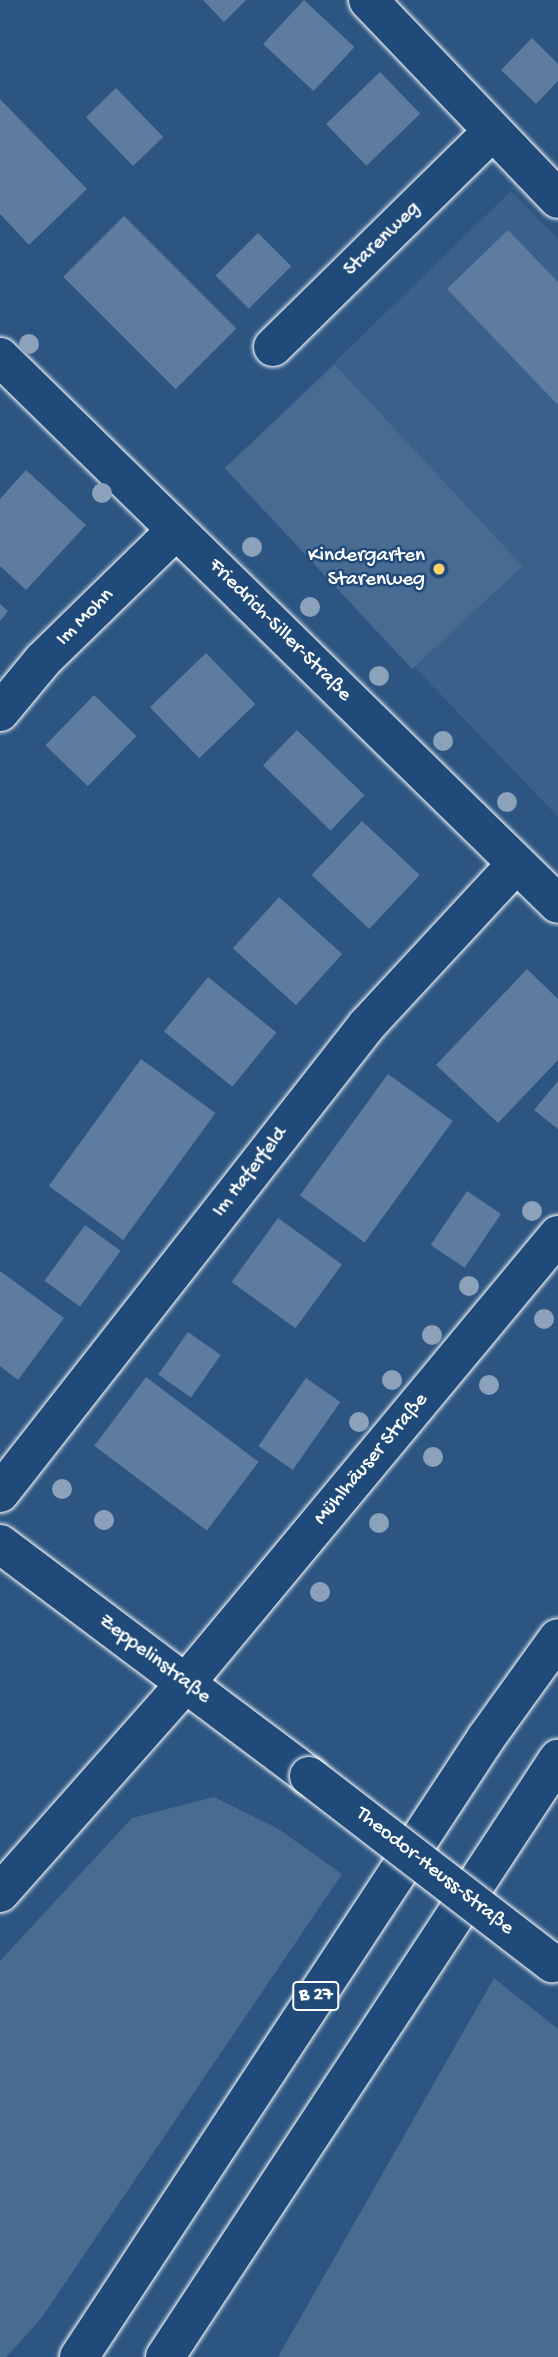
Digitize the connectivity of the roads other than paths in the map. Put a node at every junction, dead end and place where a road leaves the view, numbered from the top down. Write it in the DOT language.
graph roads {
  1 [pos="368,0"];
  2 [pos="492,132"];
  3 [pos="558,199"];
  4 [pos="273,347"];
  5 [pos="0,357"];
  6 [pos="176,530"];
  7 [pos="0,712"];
  8 [pos="516,864"];
  9 [pos="558,904"];
  10 [pos="558,1235"];
  11 [pos="0,1493"];
  12 [pos="0,1544"];
  13 [pos="558,1638"];
  14 [pos="185,1684"];
  15 [pos="558,1759"];
  16 [pos="309,1776"];
  17 [pos="0,1893"];
  18 [pos="555,1966"];
  19 [pos="87,2343"];
  20 [pos="61,2357"];
  21 [pos="165,2357"];
  1 -- 2 [label="main road"];
  2 -- 3 [label="main road"];
  2 -- 4 [label="main road, Starenweg"];
  5 -- 6 [label="main road, Friedrich-Siller-Straße"];
  6 -- 7 [label="main road, Im Mohn"];
  6 -- 8 [label="main road, Friedrich-Siller-Straße"];
  8 -- 9 [label="main road, Friedrich-Siller-Straße"];
  8 -- 11 [label="main road, Im Haferfeld"];
  10 -- 14 [label="main road, Mühlhäuser Straße"];
  12 -- 14 [label="main road, Zeppelinstraße"];
  13 -- 19 [label="main road, B 27"];
  14 -- 16 [label="main road, Zeppelinstraße"];
  14 -- 17 [label="main road, Mühlhäuser Straße"];
  15 -- 21 [label="main road"];
  16 -- 18 [label="main road, Theodor-Heuss-Straße, bridge"];
  19 -- 20 [label="main road, B 27"];
}
